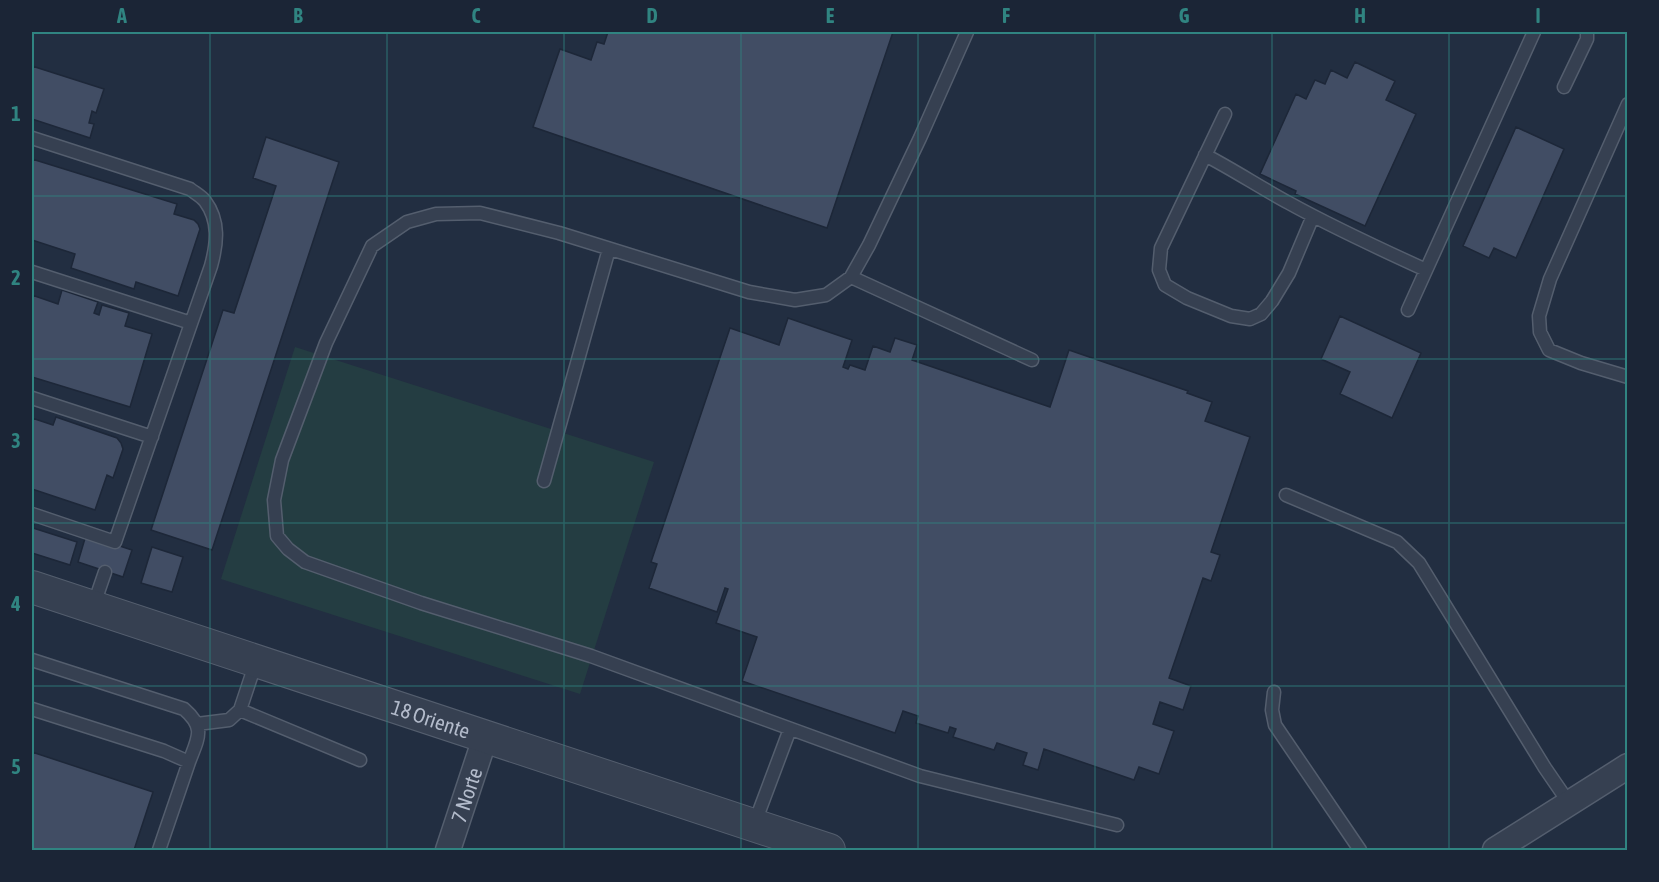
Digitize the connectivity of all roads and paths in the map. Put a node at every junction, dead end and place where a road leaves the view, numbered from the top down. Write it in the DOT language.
graph roads {
  1 [pos="967,32"];
  2 [pos="1534,32"];
  3 [pos="1587,32"];
  4 [pos="1564,87"];
  5 [pos="1628,104"];
  6 [pos="1225,114"];
  7 [pos="32,138"];
  8 [pos="1205,155"];
  9 [pos="1313,216"];
  10 [pos="609,249"];
  11 [pos="1426,270"];
  12 [pos="32,272"];
  13 [pos="851,277"];
  14 [pos="1408,310"];
  15 [pos="191,323"];
  16 [pos="1032,360"];
  17 [pos="1628,377"];
  18 [pos="32,398"];
  19 [pos="152,437"];
  20 [pos="544,481"];
  21 [pos="1286,495"];
  22 [pos="32,514"];
  23 [pos="105,572"];
  24 [pos="32,587"];
  25 [pos="93,607"];
  26 [pos="32,660"];
  27 [pos="256,661"];
  28 [pos="1274,692"];
  29 [pos="32,710"];
  30 [pos="240,710"];
  31 [pos="197,724"];
  32 [pos="790,729"];
  33 [pos="485,738"];
  34 [pos="360,760"];
  35 [pos="189,762"];
  36 [pos="1628,766"];
  37 [pos="1569,803"];
  38 [pos="1117,825"];
  39 [pos="754,826"];
  40 [pos="795,845"];
  41 [pos="159,850"];
  42 [pos="448,850"];
  43 [pos="828,850"];
  44 [pos="1360,850"];
  45 [pos="1495,850"];
  1 -- 13 [label="lane"];
  2 -- 11 [label="lane"];
  3 -- 4 [label="lane"];
  5 -- 17 [label="lane"];
  6 -- 8 [label="lane"];
  7 -- 15 [label="lane"];
  8 -- 9 [label="lane"];
  8 -- 9 [label="lane"];
  9 -- 11 [label="lane"];
  10 -- 13 [label="lane"];
  10 -- 20 [label="lane"];
  10 -- 32 [label="lane"];
  11 -- 14 [label="lane"];
  12 -- 15 [label="lane"];
  13 -- 16 [label="lane"];
  15 -- 19 [label="lane"];
  18 -- 19 [label="lane"];
  19 -- 22 [label="lane"];
  21 -- 37 [label="lane"];
  23 -- 25 [label="lane"];
  24 -- 25 [label="street, 18 Oriente"];
  25 -- 27 [label="street, 18 Oriente"];
  26 -- 31 [label="lane"];
  27 -- 30 [label="lane"];
  27 -- 33 [label="street, 18 Oriente"];
  28 -- 44 [label="lane"];
  29 -- 35 [label="lane"];
  30 -- 31 [label="lane"];
  30 -- 34 [label="lane"];
  31 -- 35 [label="lane"];
  32 -- 38 [label="lane"];
  32 -- 39 [label="lane"];
  33 -- 39 [label="street, 18 Oriente"];
  33 -- 42 [label="street, 7 Norte"];
  35 -- 41 [label="lane"];
  36 -- 37 [label="street"];
  37 -- 45 [label="street"];
  39 -- 40 [label="street, 18 Oriente"];
  40 -- 43 [label="street, 18 Oriente"];
}
